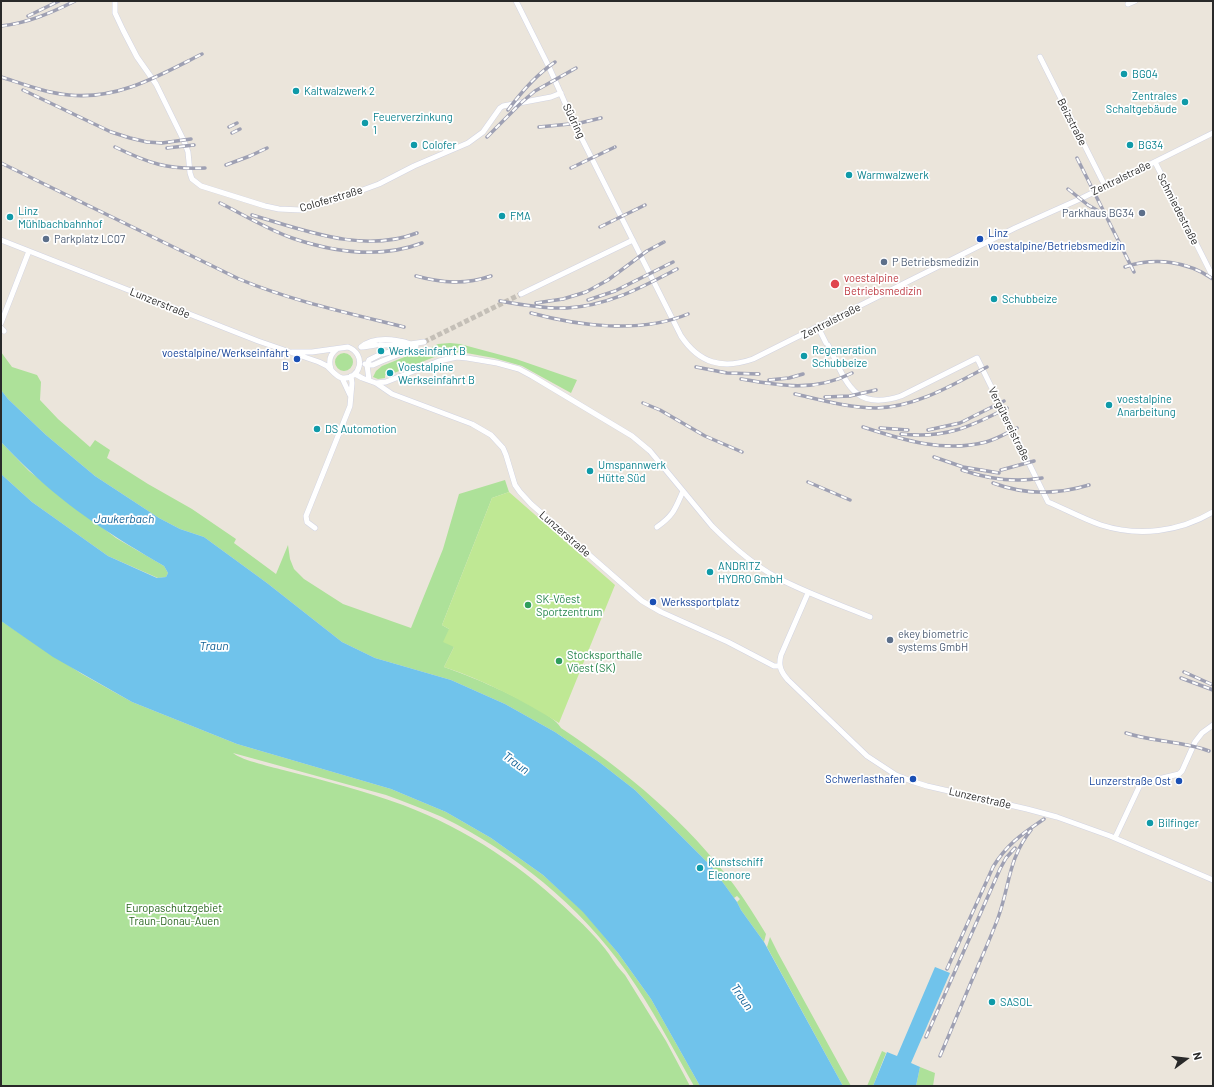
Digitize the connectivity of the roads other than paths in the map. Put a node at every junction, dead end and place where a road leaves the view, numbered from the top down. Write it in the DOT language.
graph roads {
  1 [pos="115,1"];
  2 [pos="518,1"];
  3 [pos="1135,1"];
  4 [pos="1128,4"];
  5 [pos="1040,57"];
  6 [pos="560,93"];
  7 [pos="1213,133"];
  8 [pos="1155,162"];
  9 [pos="1105,186"];
  10 [pos="1,240"];
  11 [pos="633,240"];
  12 [pos="29,251"];
  13 [pos="1213,277"];
  14 [pos="521,294"];
  15 [pos="1,323"];
  16 [pos="818,327"];
  17 [pos="413,345"];
  18 [pos="361,347"];
  19 [pos="352,348"];
  20 [pos="337,349"];
  21 [pos="292,352"];
  22 [pos="367,365"];
  23 [pos="360,366"];
  24 [pos="331,370"];
  25 [pos="353,375"];
  26 [pos="342,378"];
  27 [pos="362,378"];
  28 [pos="369,380"];
  29 [pos="352,383"];
  30 [pos="376,383"];
  31 [pos="351,397"];
  32 [pos="683,490"];
  33 [pos="1213,512"];
  34 [pos="657,527"];
  35 [pos="315,528"];
  36 [pos="808,593"];
  37 [pos="870,616"];
  38 [pos="779,666"];
  39 [pos="1213,726"];
  40 [pos="1115,838"];
  41 [pos="1213,880"];
  1 -- 6 [label="street, Coloferstraße"];
  2 -- 6 [label="street, Südring"];
  3 -- 4 [label="street"];
  5 -- 9 [label="street, Beizstraße"];
  6 -- 11 [label="street, Südring"];
  7 -- 8 [label="street, Zentralstraße"];
  8 -- 9 [label="street, Zentralstraße"];
  8 -- 13 [label="street, Schmiedestraße"];
  9 -- 16 [label="street, Zentralstraße"];
  10 -- 12 [label="street, Lunzerstraße"];
  11 -- 14 [label="street"];
  11 -- 16 [label="street, Zentralstraße"];
  12 -- 15 [label="street"];
  12 -- 21 [label="street, Lunzerstraße"];
  16 -- 33 [label="street, Vergütereistraße"];
  17 -- 18 [label="street"];
  17 -- 18 [label="street"];
  17 -- 22 [label="street"];
  17 -- 22 [label="street"];
  18 -- 19 [label="street"];
  19 -- 20 [label="street, Lunzerstraße"];
  19 -- 23 [label="street, Lunzerstraße"];
  20 -- 21 [label="street, Lunzerstraße"];
  20 -- 24 [label="street"];
  21 -- 24 [label="street, Lunzerstraße"];
  22 -- 23 [label="street"];
  22 -- 28 [label="street"];
  23 -- 25 [label="street"];
  23 -- 28 [label="street, Lunzerstraße"];
  24 -- 26 [label="street, Lunzerstraße"];
  25 -- 26 [label="street"];
  25 -- 27 [label="street, Lunzerstraße"];
  25 -- 29 [label="street"];
  26 -- 31 [label="street, Lunzerstraße"];
  27 -- 28 [label="street, Lunzerstraße"];
  27 -- 29 [label="street"];
  28 -- 30 [label="street, Lunzerstraße"];
  29 -- 31 [label="street"];
  30 -- 32 [label="street"];
  30 -- 38 [label="street, Lunzerstraße"];
  31 -- 35 [label="street"];
  32 -- 34 [label="street"];
  32 -- 36 [label="street"];
  36 -- 37 [label="street"];
  36 -- 38 [label="street"];
  38 -- 40 [label="street, Lunzerstraße"];
  39 -- 40 [label="street"];
  40 -- 41 [label="street, Lunzerstraße"];
}
